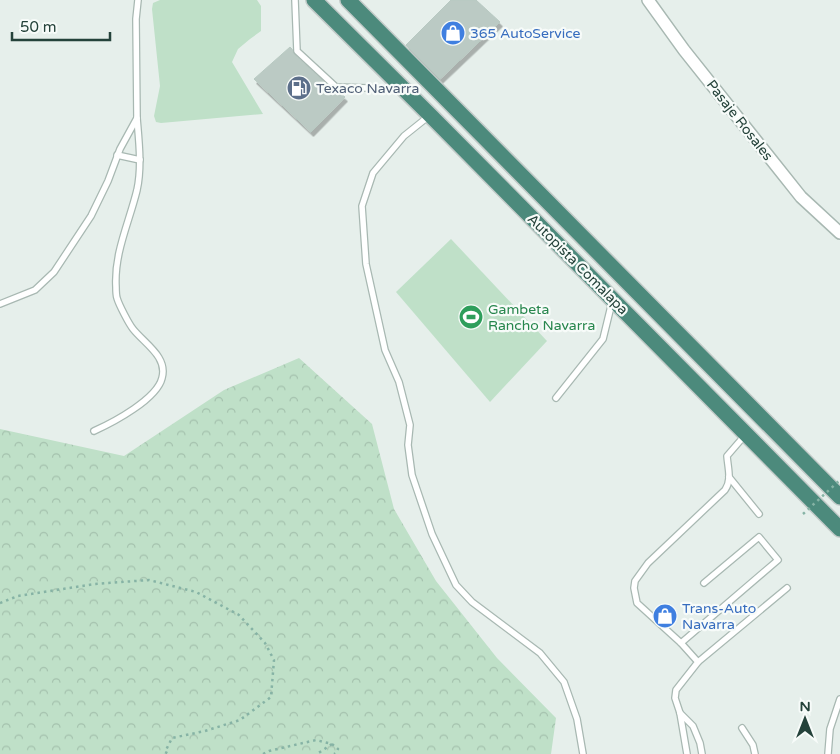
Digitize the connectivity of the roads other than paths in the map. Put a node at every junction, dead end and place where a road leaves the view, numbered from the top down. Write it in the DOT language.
graph roads {
  1 [pos="138,0"];
  2 [pos="295,0"];
  3 [pos="314,0"];
  4 [pos="348,0"];
  5 [pos="648,0"];
  6 [pos="404,89"];
  7 [pos="430,115"];
  8 [pos="137,118"];
  9 [pos="117,155"];
  10 [pos="140,160"];
  11 [pos="840,233"];
  12 [pos="613,300"];
  13 [pos="0,304"];
  14 [pos="556,398"];
  15 [pos="94,430"];
  16 [pos="746,434"];
  17 [pos="729,477"];
  18 [pos="840,497"];
  19 [pos="759,514"];
  20 [pos="840,529"];
  21 [pos="704,583"];
  22 [pos="787,588"];
  23 [pos="681,644"];
  24 [pos="698,662"];
  25 [pos="840,699"];
  26 [pos="680,713"];
  27 [pos="742,728"];
  28 [pos="583,754"];
  29 [pos="687,754"];
  30 [pos="702,754"];
  31 [pos="755,754"];
  32 [pos="828,754"];
  1 -- 8 [label="lane"];
  2 -- 6 [label="lane"];
  3 -- 6 [label="highway, Autopista Comalapa"];
  4 -- 18 [label="highway, Autopista Comalapa"];
  5 -- 11 [label="street, Pasaje Rosales"];
  6 -- 7 [label="highway, Autopista Comalapa"];
  7 -- 12 [label="highway, Autopista Comalapa"];
  7 -- 28 [label="lane"];
  8 -- 9 [label="lane"];
  8 -- 10 [label="lane"];
  9 -- 10 [label="lane"];
  9 -- 13 [label="lane"];
  10 -- 15 [label="lane"];
  12 -- 14 [label="lane"];
  12 -- 16 [label="highway, Autopista Comalapa"];
  16 -- 17 [label="lane"];
  16 -- 20 [label="highway, Autopista Comalapa"];
  17 -- 19 [label="lane"];
  17 -- 23 [label="lane"];
  21 -- 23 [label="lane"];
  22 -- 24 [label="lane"];
  23 -- 24 [label="lane"];
  24 -- 26 [label="lane"];
  25 -- 32 [label="lane"];
  26 -- 29 [label="lane"];
  26 -- 30 [label="lane"];
  27 -- 31 [label="lane"];
}
